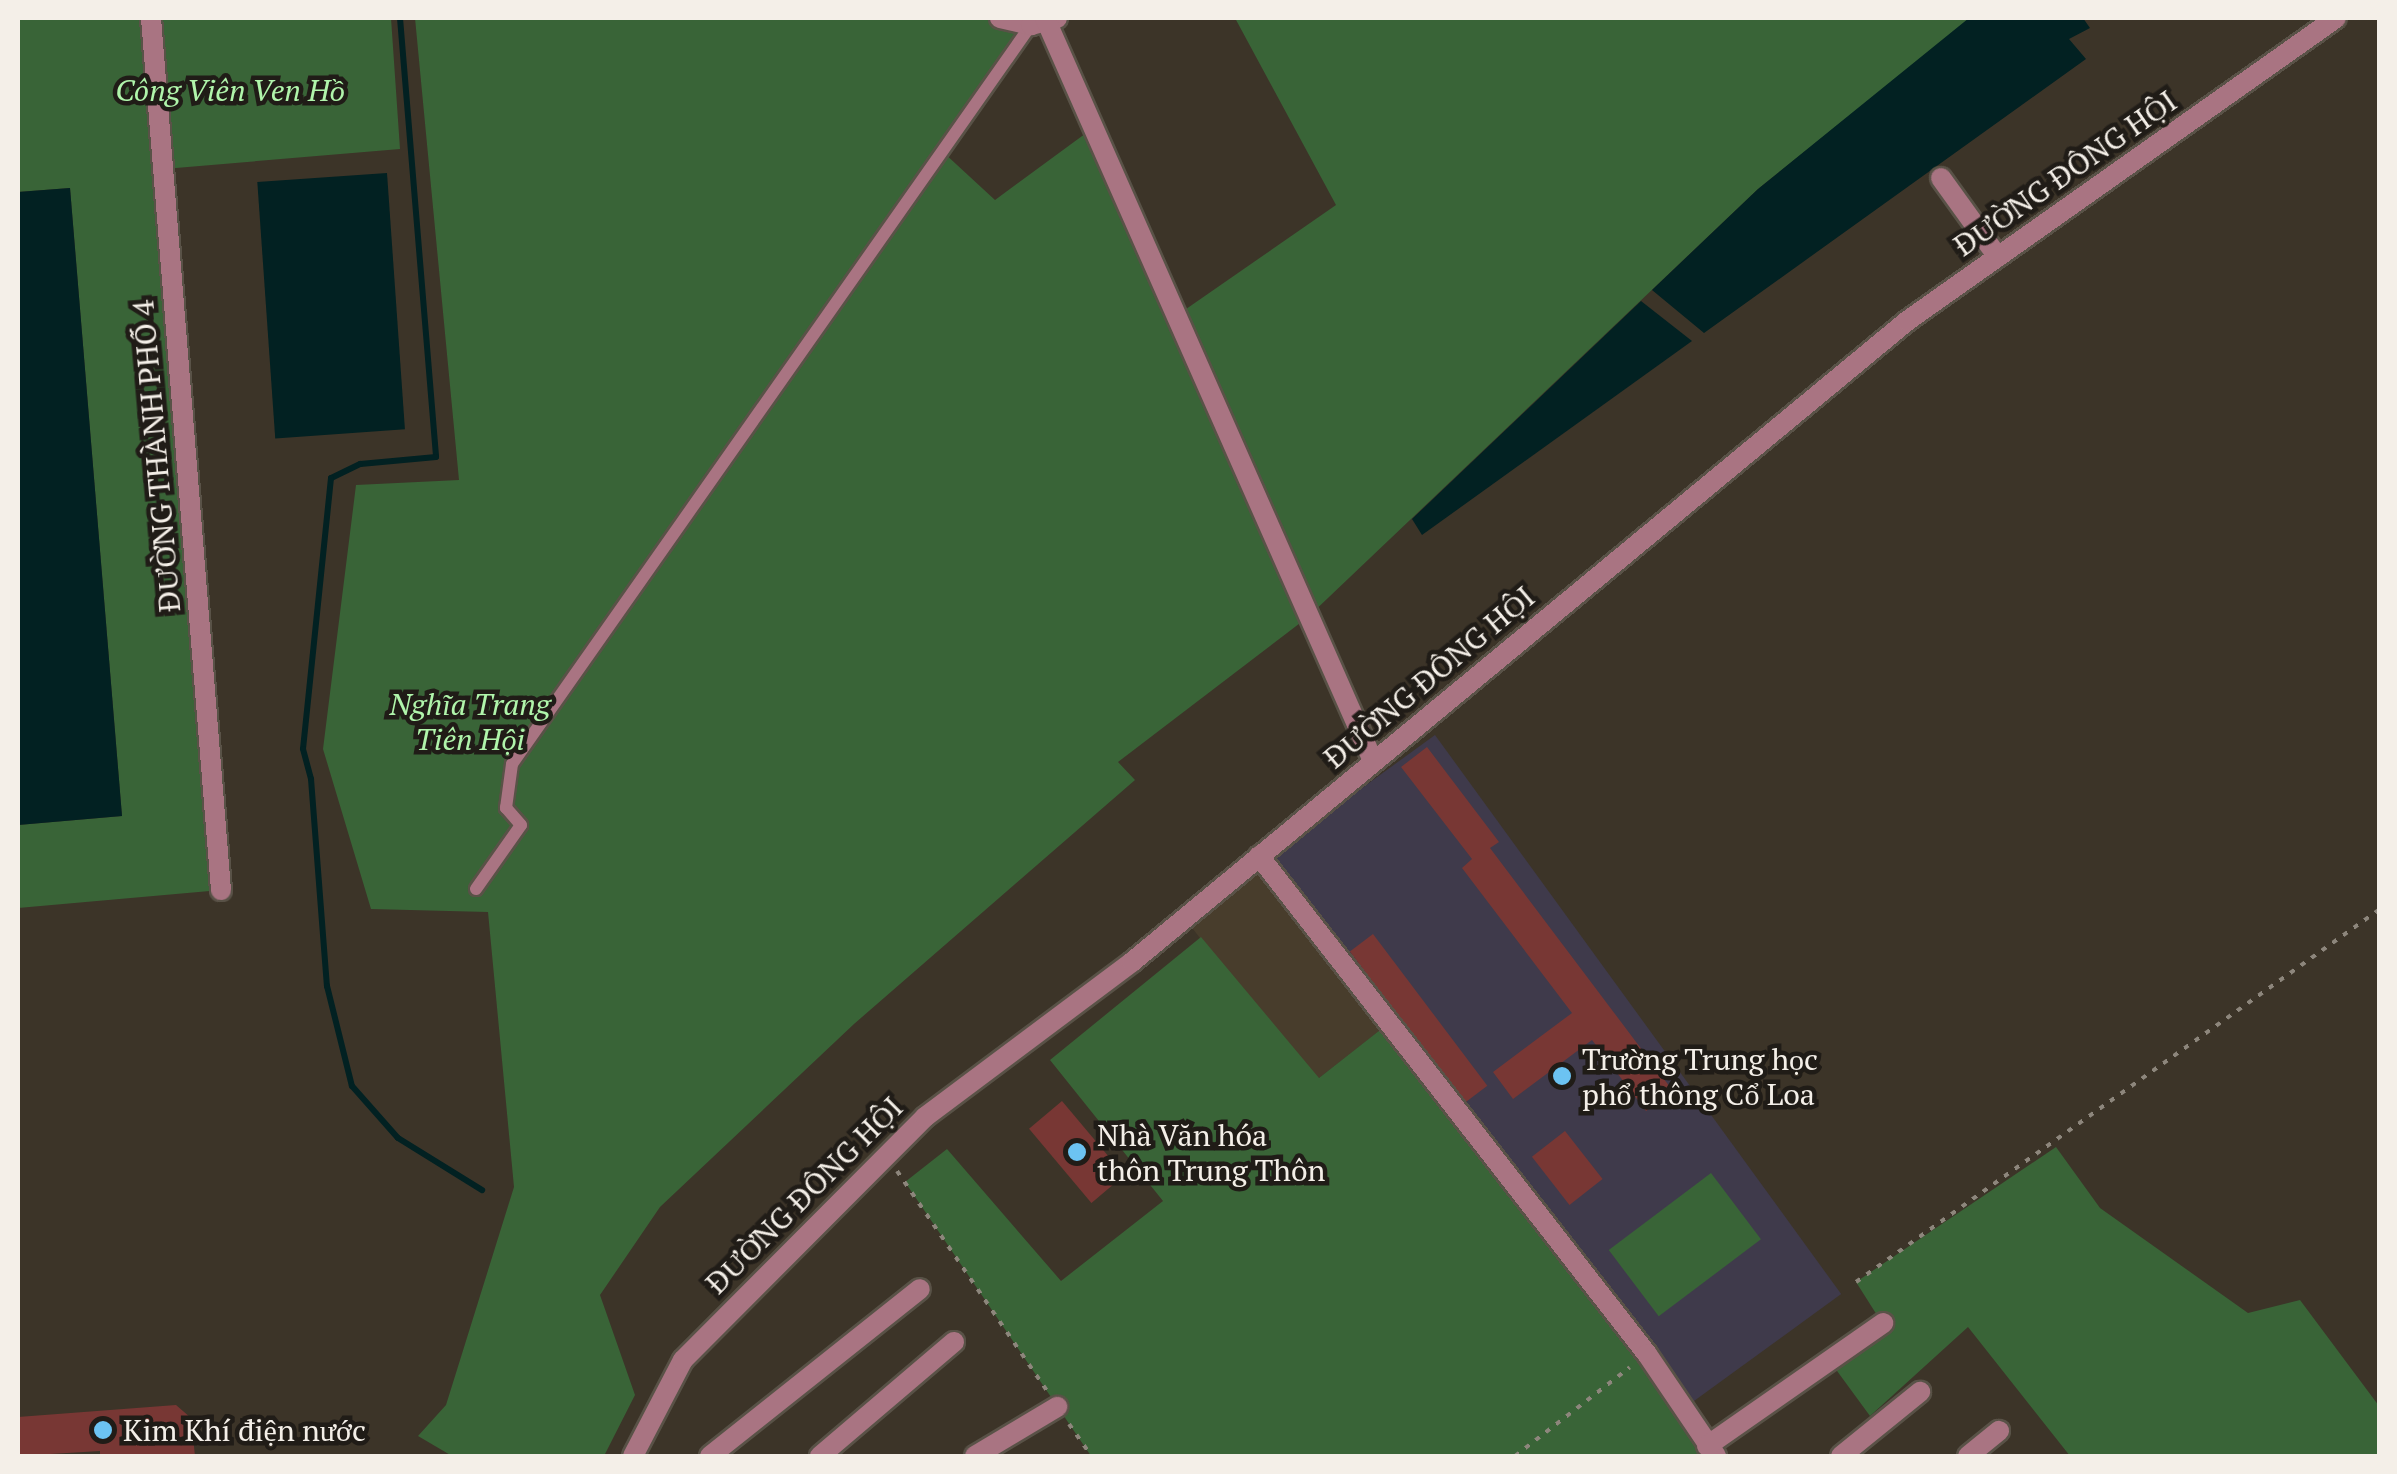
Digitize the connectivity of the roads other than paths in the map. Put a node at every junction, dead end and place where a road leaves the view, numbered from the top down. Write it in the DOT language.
graph roads {
  1 [pos="151,18"];
  2 [pos="1000,18"];
  3 [pos="2336,18"];
  4 [pos="1045,21"];
  5 [pos="1940,178"];
  6 [pos="1998,257"];
  7 [pos="1373,762"];
  8 [pos="1259,856"];
  9 [pos="476,889"];
  10 [pos="221,890"];
  11 [pos="920,1288"];
  12 [pos="1883,1322"];
  13 [pos="954,1342"];
  14 [pos="1920,1392"];
  15 [pos="1057,1406"];
  16 [pos="2000,1431"];
  17 [pos="1711,1451"];
  18 [pos="633,1456"];
  19 [pos="710,1456"];
  20 [pos="820,1456"];
  21 [pos="975,1456"];
  22 [pos="1840,1456"];
  23 [pos="1968,1456"];
  1 -- 10 [label="street, ĐƯỜNG THÀNH PHỐ 4"];
  2 -- 4 [label="street"];
  3 -- 6 [label="street, ĐƯỜNG ĐÔNG HỘI"];
  4 -- 7 [label="street"];
  4 -- 9 [label="lane"];
  5 -- 6 [label="street"];
  6 -- 7 [label="street, ĐƯỜNG ĐÔNG HỘI"];
  7 -- 8 [label="street, ĐƯỜNG ĐÔNG HỘI"];
  8 -- 17 [label="street"];
  8 -- 18 [label="street, ĐƯỜNG ĐÔNG HỘI"];
  11 -- 19 [label="street"];
  12 -- 17 [label="street"];
  13 -- 20 [label="street"];
  14 -- 22 [label="street"];
  15 -- 21 [label="street"];
  16 -- 23 [label="street"];
}
